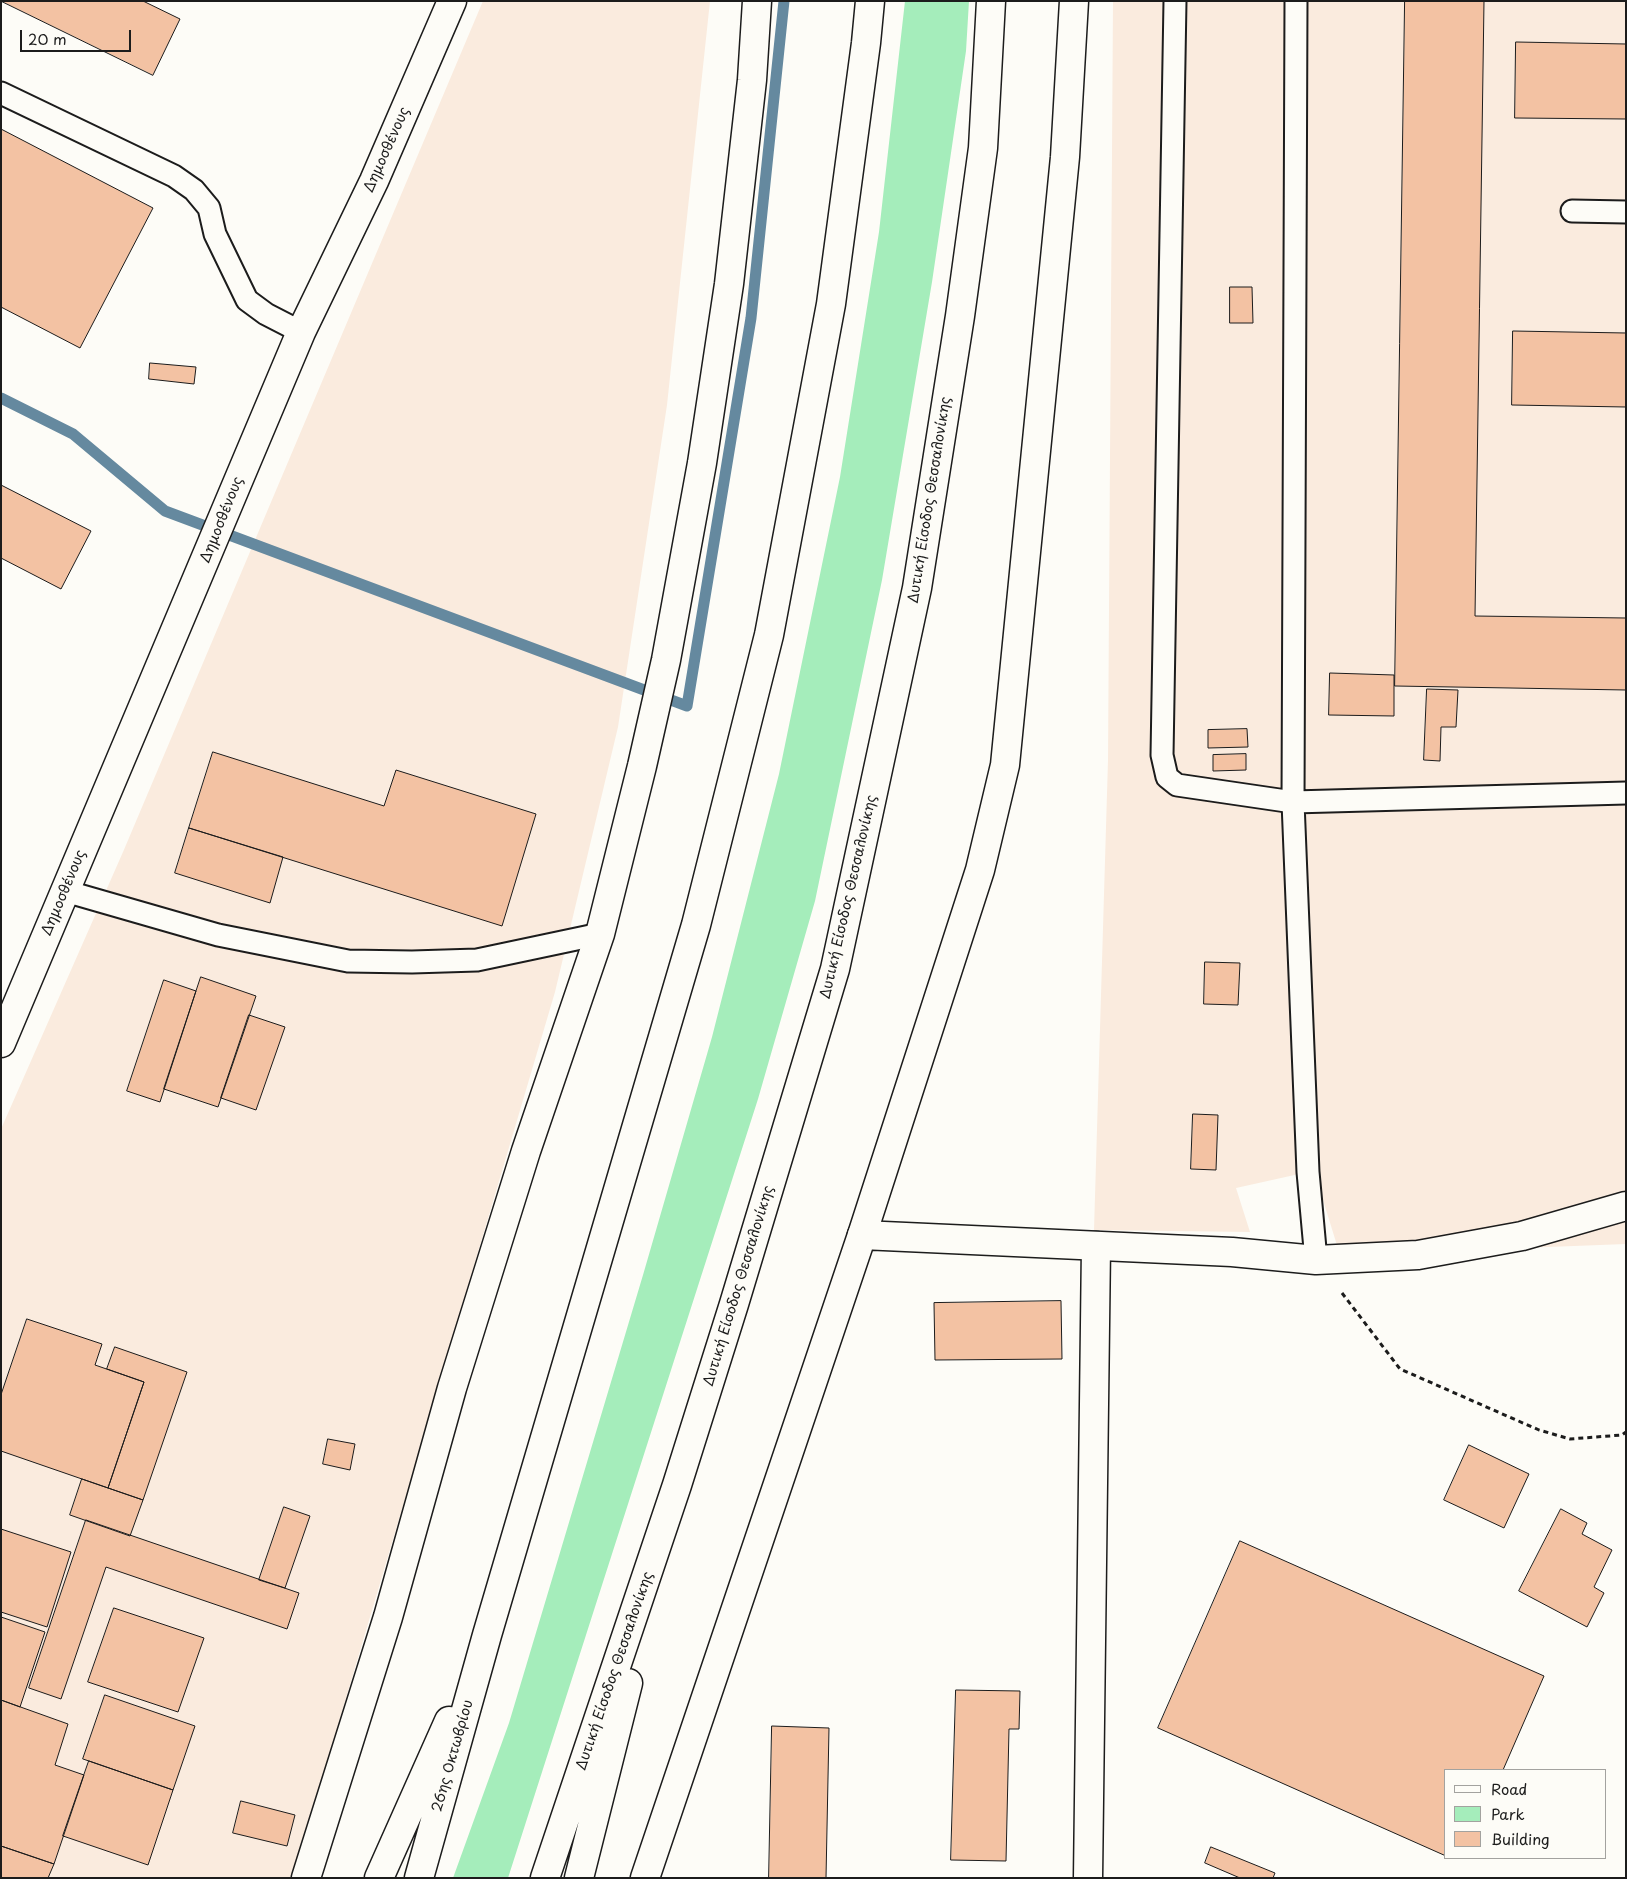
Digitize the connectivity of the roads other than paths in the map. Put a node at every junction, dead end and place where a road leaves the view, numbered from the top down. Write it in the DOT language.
graph roads {
  1 [pos="452,1"];
  2 [pos="757,1"];
  3 [pos="870,1"];
  4 [pos="991,1"];
  5 [pos="1074,1"];
  6 [pos="1175,1"];
  7 [pos="1296,1"];
  8 [pos="1,93"];
  9 [pos="1572,211"];
  10 [pos="1626,212"];
  11 [pos="301,332"];
  12 [pos="1626,793"];
  13 [pos="1293,802"];
  14 [pos="65,891"];
  15 [pos="600,934"];
  16 [pos="1,1043"];
  17 [pos="1626,1206"];
  18 [pos="862,1234"];
  19 [pos="1096,1246"];
  20 [pos="1316,1260"];
  21 [pos="677,1485"];
  22 [pos="487,1635"];
  23 [pos="306,1878"];
  24 [pos="379,1878"];
  25 [pos="419,1878"];
  26 [pos="545,1878"];
  27 [pos="579,1878"];
  28 [pos="645,1878"];
  29 [pos="1088,1878"];
  1 -- 11 [label="main road, Δημοσθένους"];
  2 -- 15 [label="main road"];
  3 -- 22 [label="main road"];
  4 -- 21 [label="main road, Δυτική Είσοδος Θεσσαλονίκης"];
  5 -- 18 [label="main road"];
  6 -- 13 [label="lane"];
  7 -- 13 [label="lane"];
  8 -- 11 [label="lane"];
  9 -- 10 [label="lane"];
  11 -- 14 [label="main road, Δημοσθένους"];
  12 -- 13 [label="lane"];
  13 -- 20 [label="lane"];
  14 -- 15 [label="lane"];
  14 -- 16 [label="main road, Δημοσθένους"];
  15 -- 23 [label="main road"];
  17 -- 20 [label="main road"];
  18 -- 19 [label="main road"];
  18 -- 28 [label="main road"];
  19 -- 20 [label="main road"];
  19 -- 29 [label="main road"];
  21 -- 26 [label="main road, Δυτική Είσοδος Θεσσαλονίκης"];
  21 -- 27 [label="main road"];
  22 -- 24 [label="main road"];
  22 -- 25 [label="main road, 26ης Οκτωβρίου"];
}
